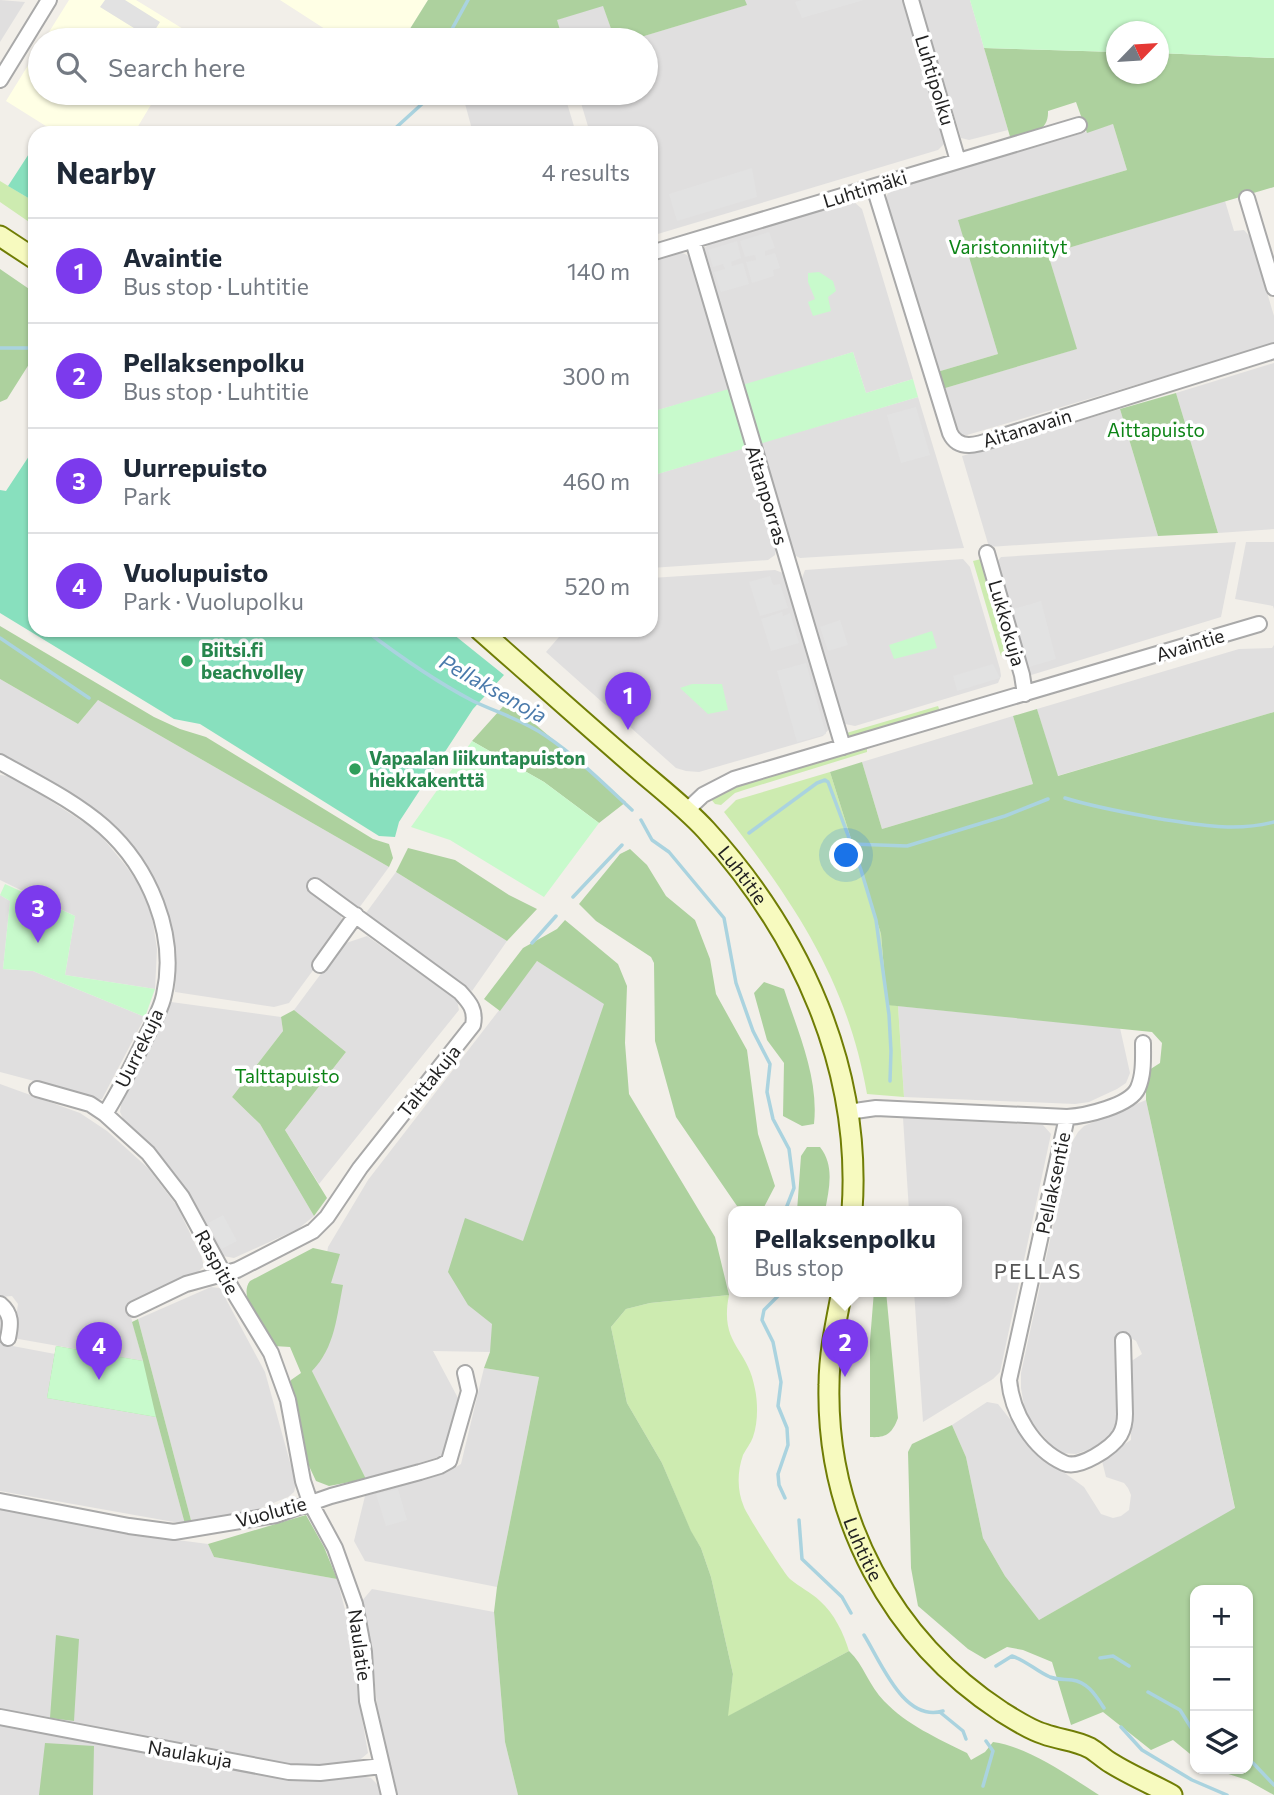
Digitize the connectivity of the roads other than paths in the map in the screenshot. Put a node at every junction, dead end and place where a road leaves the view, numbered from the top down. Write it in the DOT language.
graph roads {
  1 [pos="49,0"];
  2 [pos="911,0"];
  3 [pos="31,28"];
  4 [pos="28,33"];
  5 [pos="2,74"];
  6 [pos="1079,125"];
  7 [pos="958,160"];
  8 [pos="874,187"];
  9 [pos="1247,198"];
  10 [pos="0,236"];
  11 [pos="693,241"];
  12 [pos="658,251"];
  13 [pos="28,254"];
  14 [pos="1274,288"];
  15 [pos="1274,351"];
  16 [pos="987,553"];
  17 [pos="1259,624"];
  18 [pos="488,637"];
  19 [pos="1026,694"];
  20 [pos="843,747"];
  21 [pos="0,762"];
  22 [pos="686,811"];
  23 [pos="315,886"];
  24 [pos="356,915"];
  25 [pos="320,965"];
  26 [pos="1143,1043"];
  27 [pos="37,1089"];
  28 [pos="848,1112"];
  29 [pos="105,1114"];
  30 [pos="1067,1117"];
  31 [pos="852,1206"];
  32 [pos="224,1275"];
  33 [pos="841,1297"];
  34 [pos="0,1304"];
  35 [pos="134,1309"];
  36 [pos="8,1338"];
  37 [pos="1123,1340"];
  38 [pos="465,1373"];
  39 [pos="0,1501"];
  40 [pos="310,1502"];
  41 [pos="0,1717"];
  42 [pos="382,1766"];
  43 [pos="389,1795"];
  44 [pos="1172,1795"];
  1 -- 3 [label="street"];
  2 -- 7 [label="street, Luhtipolku"];
  4 -- 5 [label="street"];
  6 -- 7 [label="street, Luhtimäki"];
  7 -- 8 [label="street, Luhtimäki"];
  8 -- 11 [label="street, Luhtimäki"];
  8 -- 15 [label="street, Aitanavain"];
  9 -- 14 [label="street"];
  10 -- 13 [label="street"];
  11 -- 12 [label="street, Luhtimäki"];
  11 -- 20 [label="street, Aitanporras"];
  16 -- 19 [label="street, Lukkokuja"];
  17 -- 19 [label="street, Avaintie"];
  18 -- 22 [label="street, Luhtitie"];
  19 -- 20 [label="street, Avaintie"];
  20 -- 22 [label="street, Avaintie"];
  21 -- 29 [label="street, Uurrekuja"];
  22 -- 28 [label="street, Luhtitie"];
  23 -- 24 [label="street, Talttakuja"];
  24 -- 25 [label="street"];
  24 -- 32 [label="street, Talttakuja"];
  26 -- 30 [label="street"];
  27 -- 29 [label="street, Raspitie"];
  28 -- 30 [label="street, Pellaksentie"];
  28 -- 31 [label="street, Luhtitie"];
  29 -- 32 [label="street, Raspitie"];
  30 -- 37 [label="street, Pellaksentie"];
  32 -- 35 [label="street, Talttakuja"];
  32 -- 40 [label="street, Raspitie"];
  33 -- 44 [label="street, Luhtitie"];
  34 -- 36 [label="street"];
  38 -- 40 [label="street, Vuolutie"];
  39 -- 40 [label="street, Vuolutie"];
  40 -- 42 [label="street, Naulatie"];
  41 -- 42 [label="street, Naulakuja"];
  42 -- 43 [label="street, Naulatie"];
}
